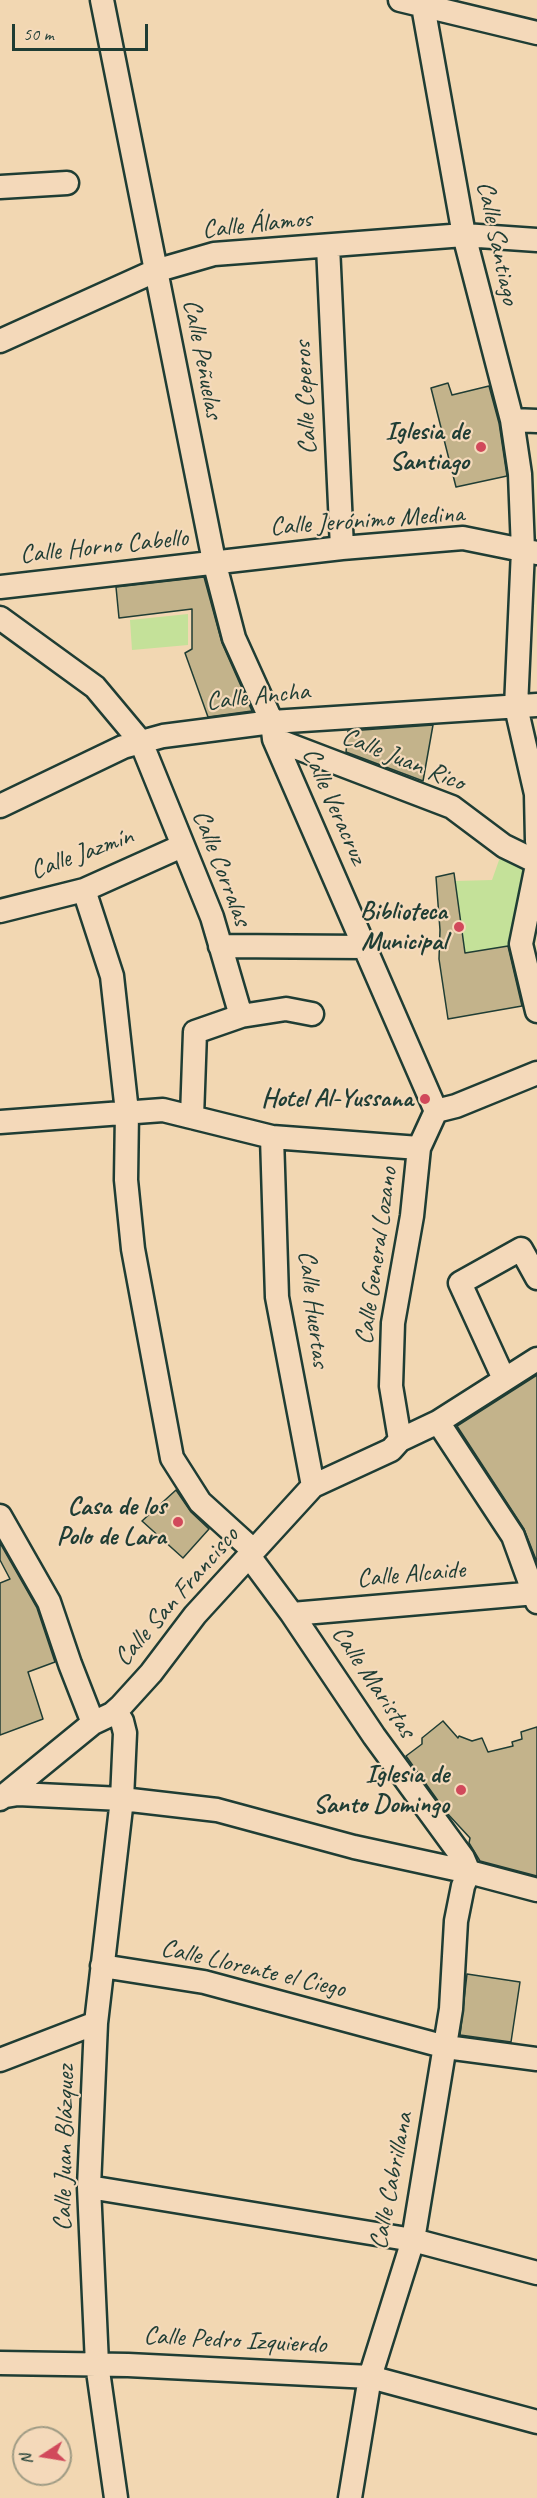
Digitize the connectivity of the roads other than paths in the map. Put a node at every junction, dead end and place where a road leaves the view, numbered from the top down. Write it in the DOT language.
graph roads {
  1 [pos="102,0"];
  2 [pos="400,0"];
  3 [pos="423,6"];
  4 [pos="537,33"];
  5 [pos="67,183"];
  6 [pos="0,187"];
  7 [pos="464,235"];
  8 [pos="537,240"];
  9 [pos="328,246"];
  10 [pos="155,271"];
  11 [pos="0,341"];
  12 [pos="512,420"];
  13 [pos="537,420"];
  14 [pos="342,548"];
  15 [pos="530,551"];
  16 [pos="214,564"];
  17 [pos="0,587"];
  18 [pos="0,618"];
  19 [pos="527,706"];
  20 [pos="273,730"];
  21 [pos="141,742"];
  22 [pos="0,807"];
  23 [pos="537,841"];
  24 [pos="182,846"];
  25 [pos="537,864"];
  26 [pos="84,890"];
  27 [pos="0,911"];
  28 [pos="220,946"];
  29 [pos="366,947"];
  30 [pos="537,1011"];
  31 [pos="312,1014"];
  32 [pos="242,1016"];
  33 [pos="537,1073"];
  34 [pos="436,1111"];
  35 [pos="127,1112"];
  36 [pos="192,1117"];
  37 [pos="0,1122"];
  38 [pos="272,1137"];
  39 [pos="419,1148"];
  40 [pos="537,1278"];
  41 [pos="537,1359"];
  42 [pos="504,1379"];
  43 [pos="438,1422"];
  44 [pos="400,1440"];
  45 [pos="313,1486"];
  46 [pos="0,1516"];
  47 [pos="251,1554"];
  48 [pos="536,1596"];
  49 [pos="292,1614"];
  50 [pos="102,1718"];
  51 [pos="3,1798"];
  52 [pos="122,1799"];
  53 [pos="469,1872"];
  54 [pos="537,1890"];
  55 [pos="102,1966"];
  56 [pos="96,2023"];
  57 [pos="446,2047"];
  58 [pos="537,2059"];
  59 [pos="0,2060"];
  60 [pos="89,2187"];
  61 [pos="413,2240"];
  62 [pos="537,2273"];
  63 [pos="0,2363"];
  64 [pos="97,2364"];
  65 [pos="370,2377"];
  66 [pos="537,2422"];
  67 [pos="116,2498"];
  68 [pos="350,2498"];
  1 -- 10 [label="street, Calle Peñuelas"];
  2 -- 3 [label="street"];
  3 -- 4 [label="street"];
  3 -- 7 [label="street, Calle Santiago"];
  5 -- 6 [label="street"];
  7 -- 8 [label="street, Calle Álamos"];
  7 -- 9 [label="street, Calle Álamos"];
  7 -- 12 [label="street, Calle Santiago"];
  9 -- 10 [label="street, Calle Álamos"];
  9 -- 14 [label="street, Calle Ceperos"];
  10 -- 11 [label="street, Calle Álamos"];
  10 -- 16 [label="street, Calle Peñuelas"];
  12 -- 13 [label="street"];
  12 -- 15 [label="street, Calle Santiago"];
  14 -- 15 [label="street, Calle Jerónimo Medina"];
  14 -- 16 [label="street, Calle Jerónimo Medina"];
  15 -- 19 [label="street, Calle Santiago"];
  16 -- 17 [label="street, Calle Horno Cabello"];
  16 -- 20 [label="street, Calle Peñuelas"];
  18 -- 21 [label="street, Calle Corralas"];
  19 -- 20 [label="street, Calle Ancha"];
  19 -- 23 [label="street, Calle Santiago"];
  20 -- 21 [label="street, Calle Ancha"];
  20 -- 25 [label="street, Calle Juan Rico"];
  20 -- 29 [label="street, Calle Veracruz"];
  21 -- 22 [label="street, Calle Ancha"];
  21 -- 24 [label="street, Calle Corralas"];
  24 -- 26 [label="street, Calle Jazmín"];
  24 -- 28 [label="street, Calle Corralas"];
  25 -- 30 [label="street"];
  26 -- 27 [label="street, Calle Jazmín"];
  26 -- 35 [label="street, Calle Maristas"];
  28 -- 29 [label="street"];
  28 -- 32 [label="street, Calle Corralas"];
  29 -- 34 [label="street, Calle Veracruz"];
  31 -- 32 [label="street"];
  32 -- 36 [label="street"];
  33 -- 34 [label="street"];
  34 -- 39 [label="street, Calle General Lozano"];
  35 -- 36 [label="street"];
  35 -- 37 [label="street"];
  35 -- 47 [label="street, Calle Maristas"];
  36 -- 38 [label="street"];
  38 -- 39 [label="street"];
  38 -- 45 [label="street, Calle Huertas"];
  39 -- 44 [label="street, Calle General Lozano"];
  40 -- 42 [label="street"];
  41 -- 42 [label="street, Calle San Francisco"];
  42 -- 43 [label="street, Calle San Francisco"];
  43 -- 44 [label="street, Calle San Francisco"];
  43 -- 48 [label="street"];
  44 -- 45 [label="street, Calle San Francisco"];
  45 -- 47 [label="street, Calle San Francisco"];
  46 -- 50 [label="street, Calle Juan Blázquez"];
  47 -- 49 [label="street, Calle Maristas"];
  47 -- 50 [label="street, Calle San Francisco"];
  48 -- 49 [label="street, Calle Alcaide"];
  49 -- 53 [label="street, Calle Maristas"];
  50 -- 51 [label="street, Calle San Francisco"];
  50 -- 52 [label="street, Calle Juan Blázquez"];
  51 -- 52 [label="street"];
  52 -- 53 [label="street"];
  52 -- 55 [label="street, Calle Juan Blázquez"];
  53 -- 54 [label="street"];
  53 -- 57 [label="street, Calle Cabrillana"];
  55 -- 56 [label="street, Calle Juan Blázquez"];
  55 -- 57 [label="street, Calle Llorente el Ciego"];
  56 -- 59 [label="street"];
  56 -- 60 [label="street, Calle Juan Blázquez"];
  57 -- 58 [label="street, Calle Llorente el Ciego"];
  57 -- 61 [label="street, Calle Cabrillana"];
  60 -- 61 [label="street"];
  60 -- 64 [label="street, Calle Juan Blázquez"];
  61 -- 62 [label="street"];
  61 -- 65 [label="street, Calle Cabrillana"];
  63 -- 64 [label="street, Calle Pedro Izquierdo"];
  64 -- 65 [label="street, Calle Pedro Izquierdo"];
  64 -- 67 [label="street, Calle Juan Blázquez"];
  65 -- 66 [label="street, Calle Pedro Izquierdo"];
  65 -- 68 [label="street, Calle Cabrillana"];
}
